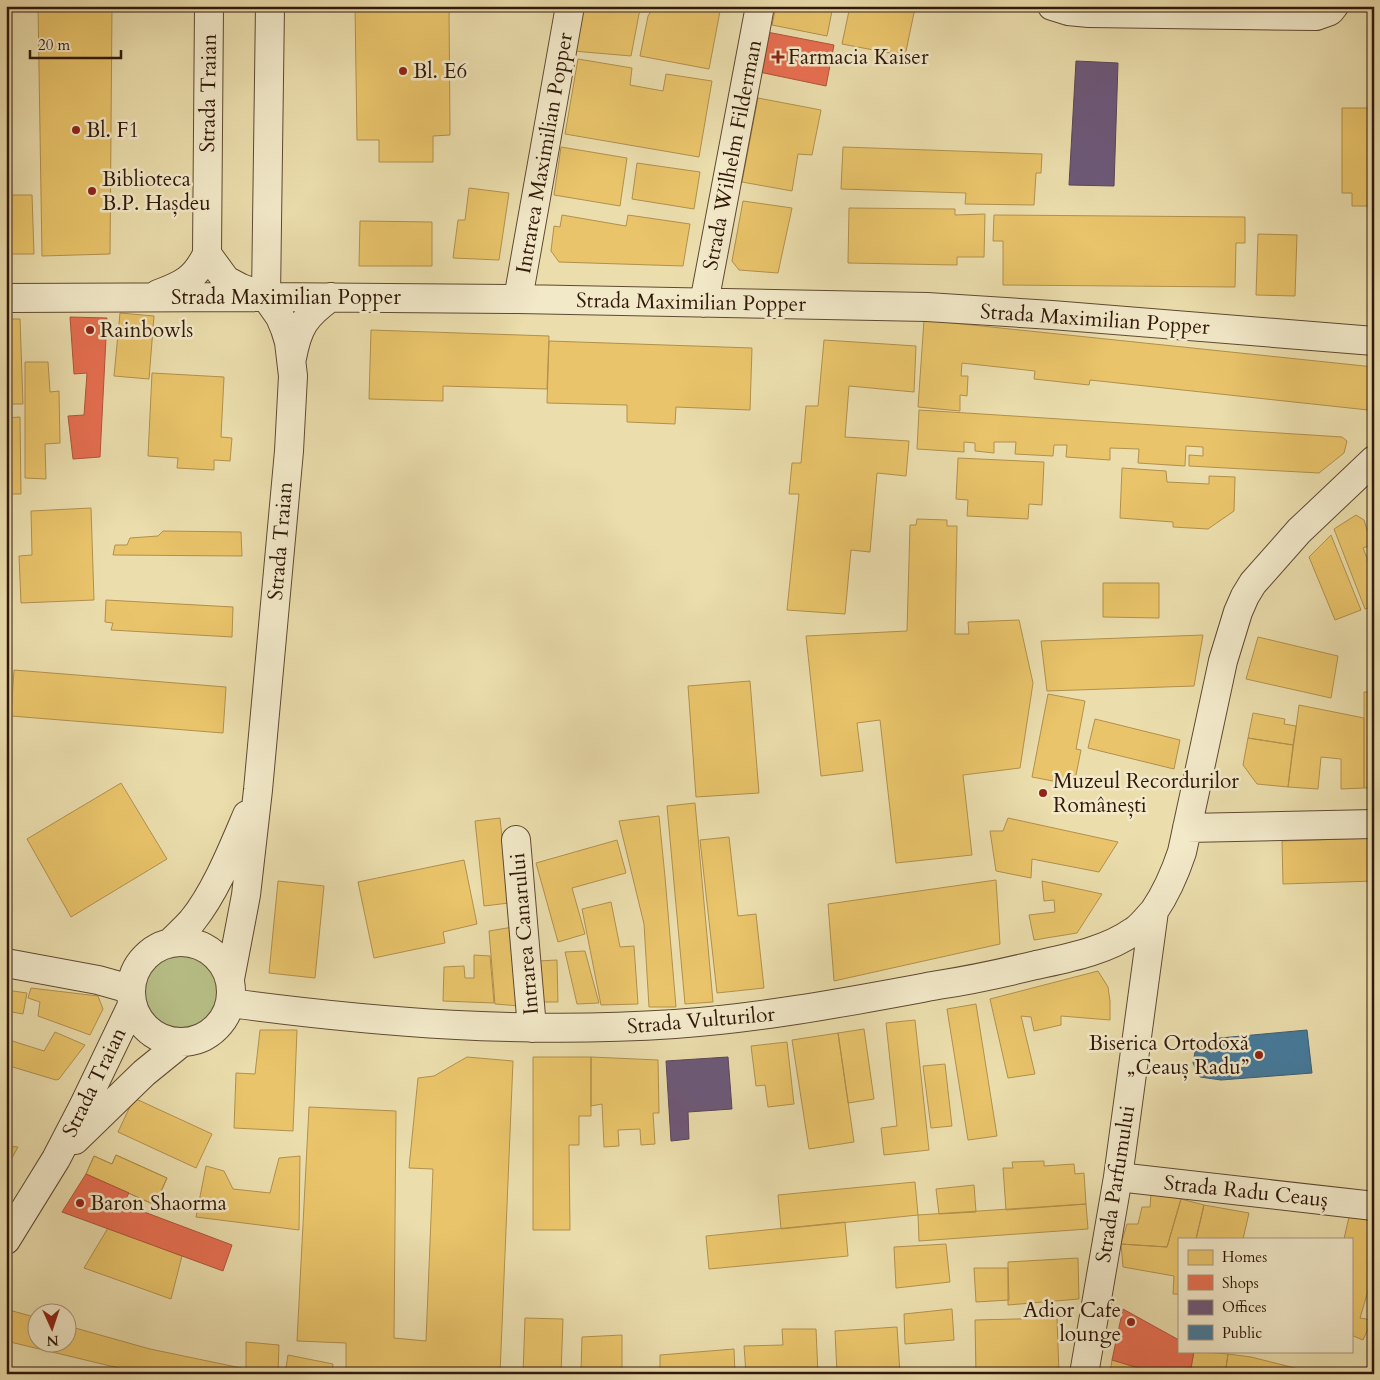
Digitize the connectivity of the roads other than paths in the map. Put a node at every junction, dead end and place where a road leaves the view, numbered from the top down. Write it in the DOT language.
graph roads {
  1 [pos="210,6"];
  2 [pos="270,6"];
  3 [pos="570,6"];
  4 [pos="760,6"];
  5 [pos="1052,6"];
  6 [pos="1334,6"];
  7 [pos="207,254"];
  8 [pos="152,297"];
  9 [pos="266,297"];
  10 [pos="6,298"];
  11 [pos="332,298"];
  12 [pos="518,299"];
  13 [pos="704,303"];
  14 [pos="1374,340"];
  15 [pos="292,358"];
  16 [pos="1374,460"];
  17 [pos="258,790"];
  18 [pos="1374,824"];
  19 [pos="1187,828"];
  20 [pos="516,840"];
  21 [pos="1154,911"];
  22 [pos="170,943"];
  23 [pos="6,963"];
  24 [pos="230,991"];
  25 [pos="131,997"];
  26 [pos="532,1028"];
  27 [pos="181,1043"];
  28 [pos="56,1159"];
  29 [pos="1118,1177"];
  30 [pos="1374,1206"];
  31 [pos="6,1240"];
  32 [pos="1084,1374"];
  1 -- 7 [label="street, Strada Traian"];
  2 -- 9 [label="street"];
  3 -- 12 [label="street, Intrarea Maximilian Popper"];
  4 -- 13 [label="street, Strada Wilhelm Filderman"];
  5 -- 6 [label="street"];
  7 -- 8 [label="street"];
  7 -- 9 [label="street"];
  8 -- 9 [label="street, Strada Maximilian Popper"];
  8 -- 10 [label="street, Strada Maximilian Popper"];
  9 -- 11 [label="street, Strada Maximilian Popper"];
  9 -- 15 [label="street, Strada Traian"];
  11 -- 12 [label="street, Strada Maximilian Popper"];
  11 -- 15 [label="street"];
  12 -- 13 [label="street, Strada Maximilian Popper"];
  13 -- 14 [label="street, Strada Maximilian Popper"];
  15 -- 17 [label="street, Strada Traian"];
  16 -- 19 [label="street, Strada Parfumului"];
  17 -- 22 [label="street, Strada Traian"];
  17 -- 24 [label="street, Strada Traian"];
  18 -- 19 [label="street"];
  19 -- 21 [label="street, Strada Parfumului"];
  20 -- 26 [label="street, Intrarea Canarului"];
  21 -- 26 [label="street, Strada Vulturilor"];
  21 -- 29 [label="street, Strada Parfumului"];
  22 -- 24 [label="street"];
  22 -- 25 [label="street"];
  23 -- 25 [label="street"];
  24 -- 26 [label="street, Strada Vulturilor"];
  24 -- 27 [label="street"];
  25 -- 27 [label="street"];
  25 -- 28 [label="street, Strada Traian"];
  27 -- 28 [label="street, Strada Traian"];
  28 -- 31 [label="street, Strada Traian"];
  29 -- 30 [label="street, Strada Radu Ceauș"];
  29 -- 32 [label="street, Strada Parfumului"];
}
